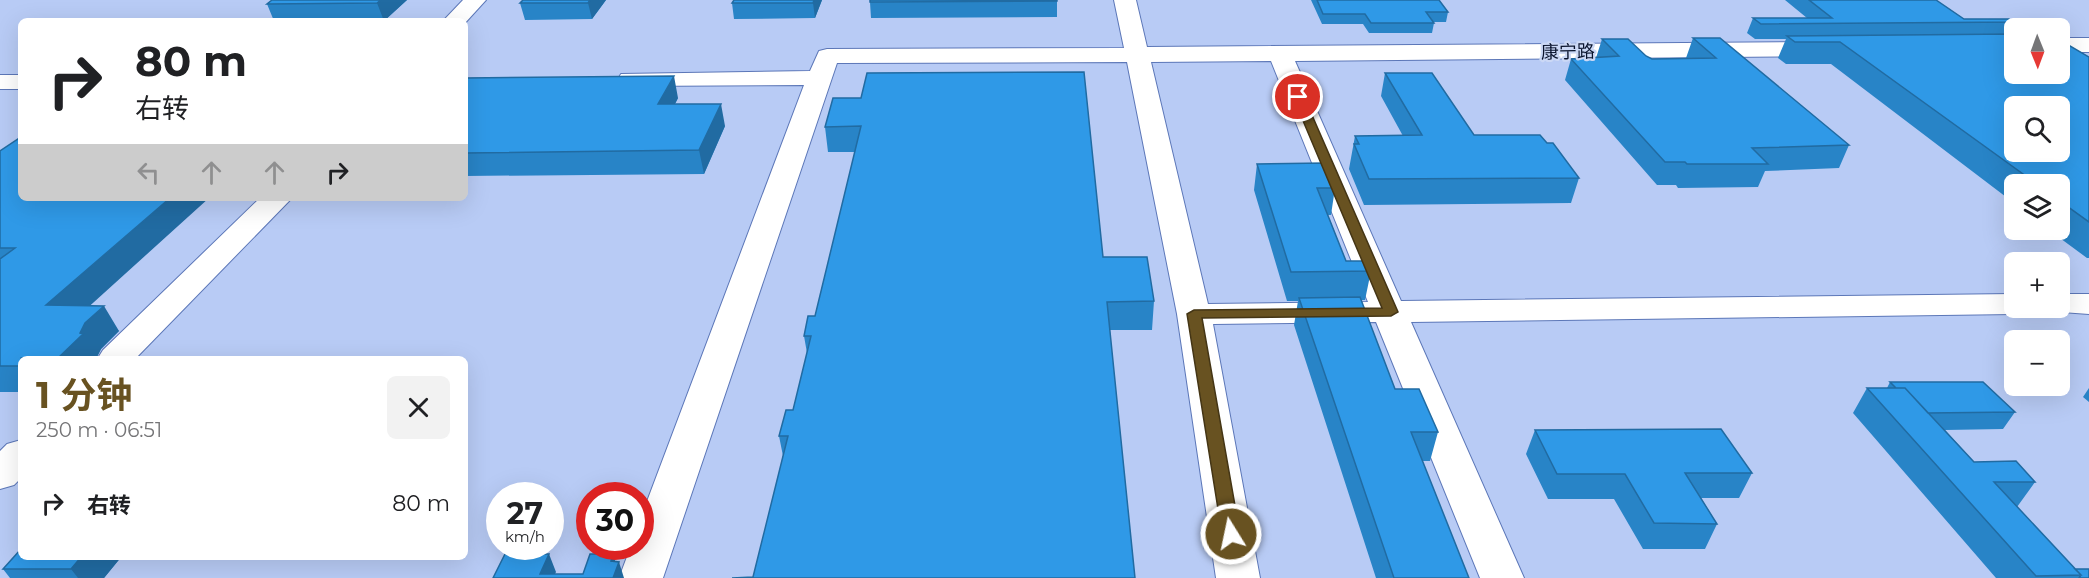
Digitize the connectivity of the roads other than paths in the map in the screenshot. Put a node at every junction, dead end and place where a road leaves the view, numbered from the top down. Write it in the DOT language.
graph roads {
  1 [pos="475,0"];
  2 [pos="1125,0"];
  3 [pos="457,18"];
  4 [pos="2070,45"];
  5 [pos="2089,45"];
  6 [pos="1851,48"];
  7 [pos="1280,54"];
  8 [pos="1137,55"];
  9 [pos="820,78"];
  10 [pos="607,79"];
  11 [pos="0,82"];
  12 [pos="18,82"];
  13 [pos="274,201"];
  14 [pos="2004,304"];
  15 [pos="2070,304"];
  16 [pos="2089,304"];
  17 [pos="1391,312"];
  18 [pos="1194,314"];
  19 [pos="118,356"];
  20 [pos="18,456"];
  21 [pos="0,474"];
  22 [pos="641,578"];
  23 [pos="1238,578"];
  24 [pos="1502,578"];
  1 -- 3 [label="street"];
  2 -- 8 [label="street"];
  4 -- 5 [label="street"];
  6 -- 7 [label="street, 康宁路"];
  7 -- 8 [label="street, 康宁路"];
  7 -- 17 [label="street"];
  8 -- 9 [label="street, 康宁路"];
  8 -- 18 [label="street"];
  9 -- 10 [label="street"];
  9 -- 22 [label="street"];
  11 -- 12 [label="street"];
  13 -- 19 [label="street"];
  14 -- 17 [label="street"];
  15 -- 16 [label="street"];
  17 -- 18 [label="street"];
  17 -- 24 [label="street"];
  18 -- 23 [label="street"];
  20 -- 21 [label="street"];
}
